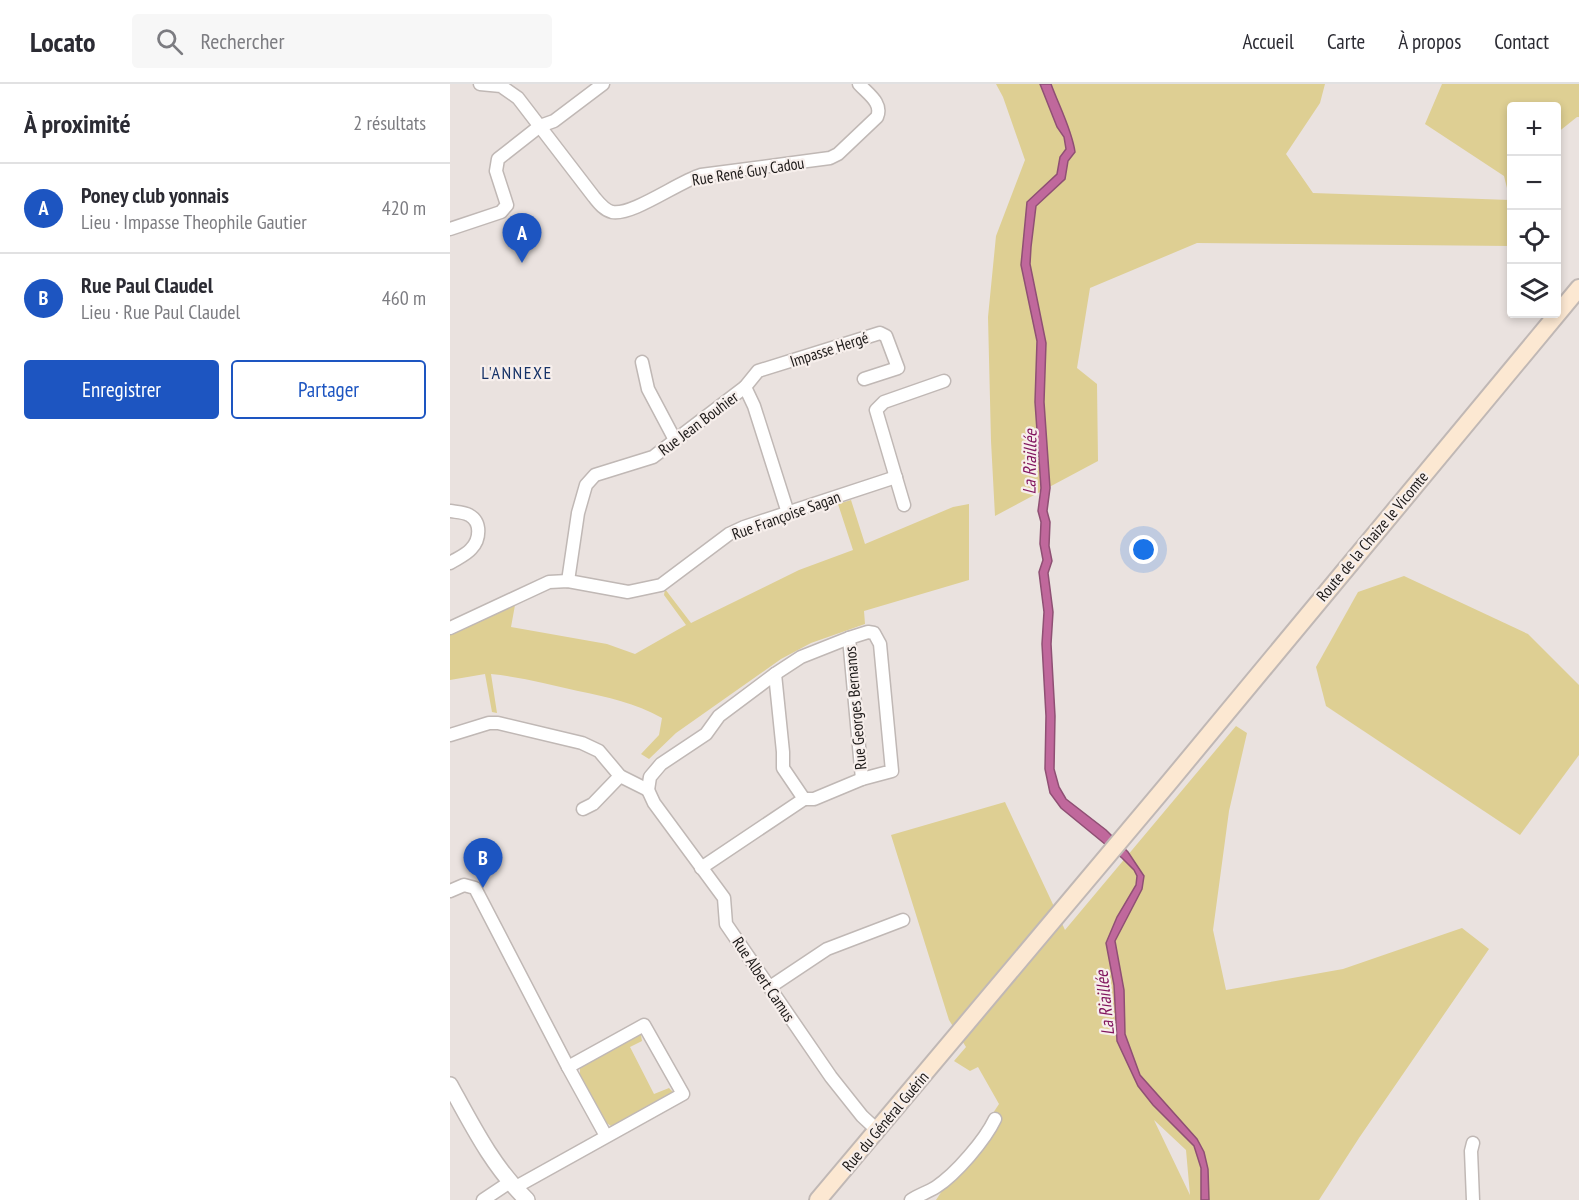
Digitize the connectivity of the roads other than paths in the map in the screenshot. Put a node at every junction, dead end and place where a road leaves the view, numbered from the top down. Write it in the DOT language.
graph roads {
  1 [pos="480,84"];
  2 [pos="603,84"];
  3 [pos="859,84"];
  4 [pos="540,126"];
  5 [pos="450,229"];
  6 [pos="1579,288"];
  7 [pos="642,362"];
  8 [pos="864,379"];
  9 [pos="944,381"];
  10 [pos="745,387"];
  11 [pos="675,440"];
  12 [pos="896,477"];
  13 [pos="904,505"];
  14 [pos="450,511"];
  15 [pos="788,513"];
  16 [pos="450,562"];
  17 [pos="568,580"];
  18 [pos="450,628"];
  19 [pos="849,638"];
  20 [pos="775,674"];
  21 [pos="450,735"];
  22 [pos="620,776"];
  23 [pos="862,779"];
  24 [pos="648,790"];
  25 [pos="804,799"];
  26 [pos="583,809"];
  27 [pos="1108,856"];
  28 [pos="701,868"];
  29 [pos="450,891"];
  30 [pos="903,920"];
  31 [pos="770,987"];
  32 [pos="568,1067"];
  33 [pos="450,1085"];
  34 [pos="995,1119"];
  35 [pos="877,1130"];
  36 [pos="606,1136"];
  37 [pos="1473,1143"];
  38 [pos="512,1185"];
  39 [pos="483,1200"];
  40 [pos="527,1200"];
  41 [pos="818,1200"];
  42 [pos="910,1200"];
  43 [pos="1473,1200"];
  1 -- 4 [label="street, Rue René Guy Cadou"];
  2 -- 4 [label="street"];
  3 -- 4 [label="street, Rue René Guy Cadou"];
  4 -- 5 [label="street"];
  6 -- 27 [label="main road, Route de la Chaize le Vicomte"];
  7 -- 11 [label="street"];
  8 -- 10 [label="street, Impasse Hergé"];
  9 -- 12 [label="street"];
  10 -- 11 [label="street, Rue Jean Bouhier"];
  10 -- 15 [label="street, Rue Jean Bouhier"];
  11 -- 17 [label="street, Rue Jean Bouhier"];
  12 -- 13 [label="street"];
  12 -- 15 [label="street, Rue Françoise Sagan"];
  14 -- 16 [label="street"];
  15 -- 17 [label="street, Rue Françoise Sagan"];
  17 -- 18 [label="street, Rue Françoise Sagan"];
  19 -- 20 [label="street"];
  19 -- 23 [label="street, Rue Georges Bernanos"];
  19 -- 23 [label="street"];
  20 -- 24 [label="street"];
  20 -- 25 [label="street"];
  21 -- 22 [label="street"];
  22 -- 24 [label="street"];
  22 -- 26 [label="street"];
  23 -- 25 [label="street"];
  24 -- 28 [label="street, Rue Albert Camus"];
  25 -- 28 [label="street"];
  27 -- 35 [label="main road, Rue du Général Guérin"];
  28 -- 31 [label="street, Rue Albert Camus"];
  29 -- 32 [label="street"];
  30 -- 31 [label="street"];
  31 -- 35 [label="street, Rue Albert Camus"];
  32 -- 36 [label="street"];
  32 -- 36 [label="street"];
  33 -- 38 [label="street"];
  34 -- 42 [label="street"];
  35 -- 41 [label="main road, Rue du Général Guérin"];
  36 -- 38 [label="street"];
  37 -- 43 [label="street"];
  38 -- 39 [label="street"];
  38 -- 40 [label="street"];
}
